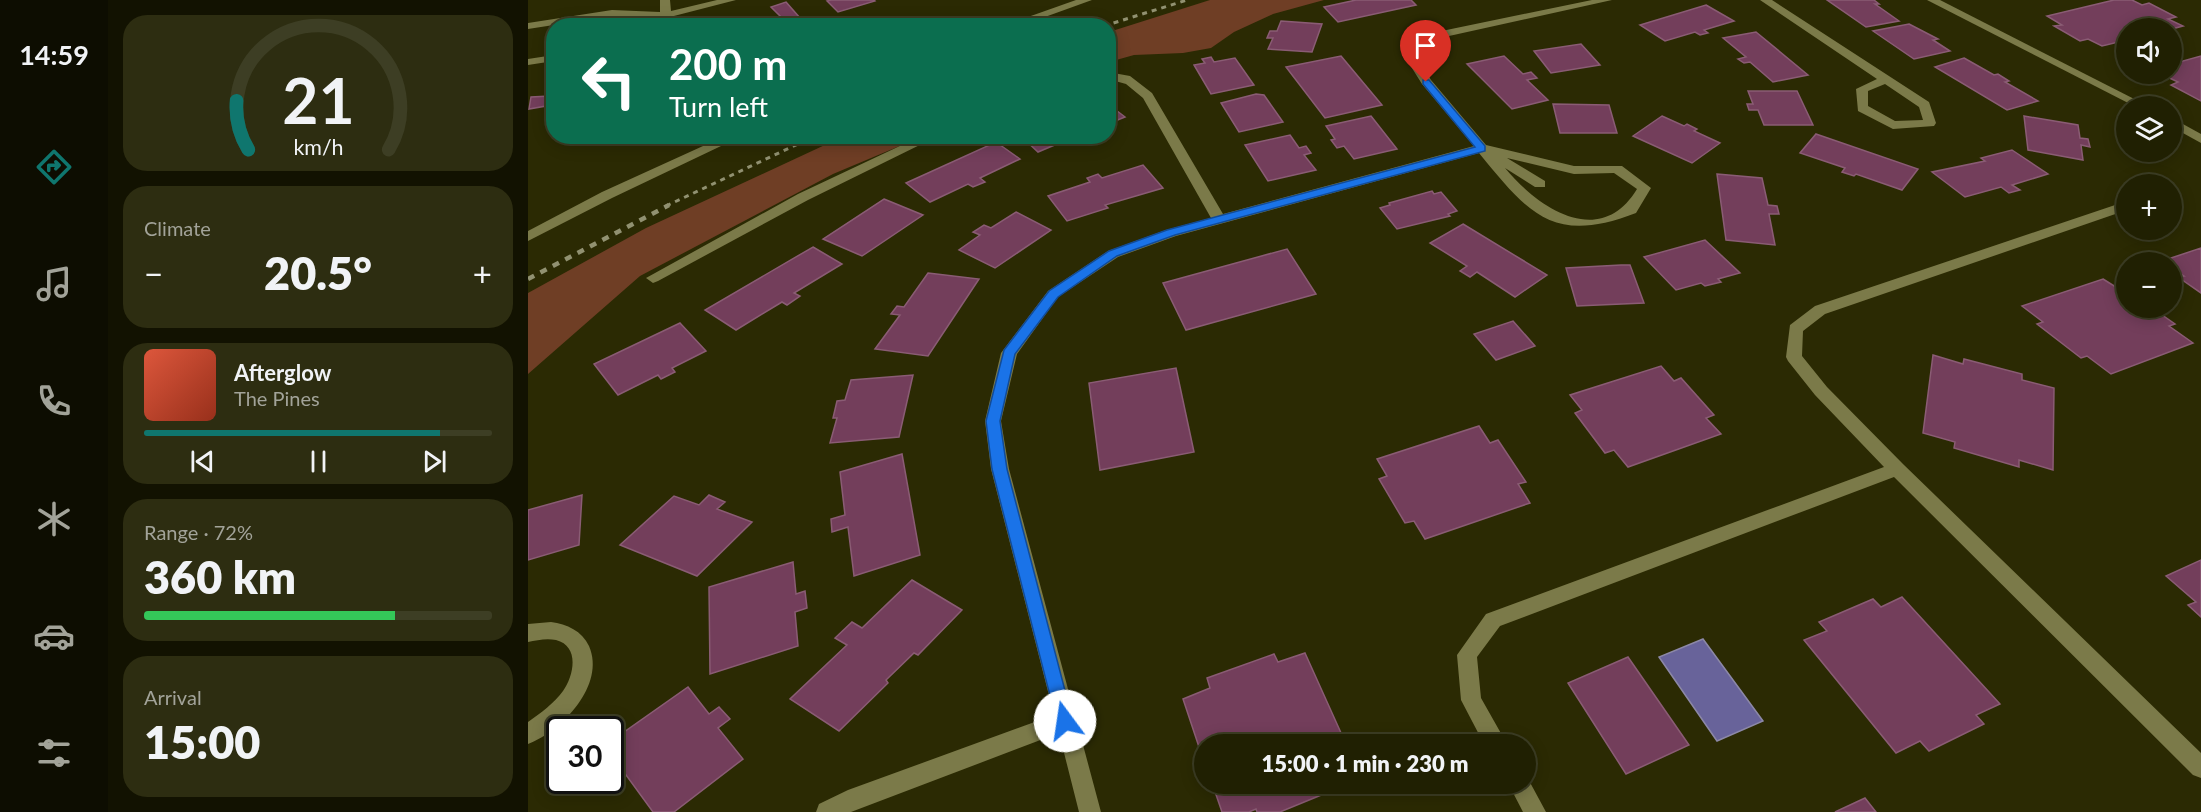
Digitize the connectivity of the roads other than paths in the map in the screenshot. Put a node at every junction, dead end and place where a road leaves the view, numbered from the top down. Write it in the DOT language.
graph roads {
  1 [pos="665,0"];
  2 [pos="731,0"];
  3 [pos="1087,0"];
  4 [pos="1607,0"];
  5 [pos="1765,0"];
  6 [pos="1932,0"];
  7 [pos="666,15"];
  8 [pos="580,18"];
  9 [pos="662,18"];
  10 [pos="1032,18"];
  11 [pos="546,23"];
  12 [pos="528,26"];
  13 [pos="546,59"];
  14 [pos="528,62"];
  15 [pos="1116,75"];
  16 [pos="1886,80"];
  17 [pos="2122,96"];
  18 [pos="2182,128"];
  19 [pos="2201,139"];
  20 [pos="719,144"];
  21 [pos="915,144"];
  22 [pos="1482,148"];
  23 [pos="1540,184"];
  24 [pos="2116,209"];
  25 [pos="1219,219"];
  26 [pos="528,237"];
  27 [pos="653,278"];
  28 [pos="1897,469"];
  29 [pos="528,633"];
  30 [pos="1065,721"];
  31 [pos="528,734"];
  32 [pos="1490,734"];
  33 [pos="2201,768"];
  34 [pos="1525,794"];
  35 [pos="827,812"];
  36 [pos="1090,812"];
  37 [pos="1535,812"];
  1 -- 7 [label="street"];
  2 -- 7 [label="street"];
  3 -- 10 [label="street"];
  4 -- 22 [label="street"];
  5 -- 16 [label="street"];
  6 -- 17 [label="street"];
  7 -- 8 [label="street"];
  7 -- 9 [label="street"];
  11 -- 12 [label="street"];
  13 -- 14 [label="street"];
  15 -- 25 [label="street"];
  16 -- 16 [label="street"];
  18 -- 19 [label="street"];
  20 -- 26 [label="street"];
  21 -- 27 [label="street"];
  22 -- 22 [label="street"];
  22 -- 23 [label="street"];
  22 -- 25 [label="street"];
  24 -- 28 [label="street"];
  25 -- 30 [label="street"];
  28 -- 32 [label="street"];
  28 -- 33 [label="street"];
  29 -- 31 [label="street"];
  30 -- 35 [label="street"];
  30 -- 36 [label="street"];
  34 -- 37 [label="street"];
}
